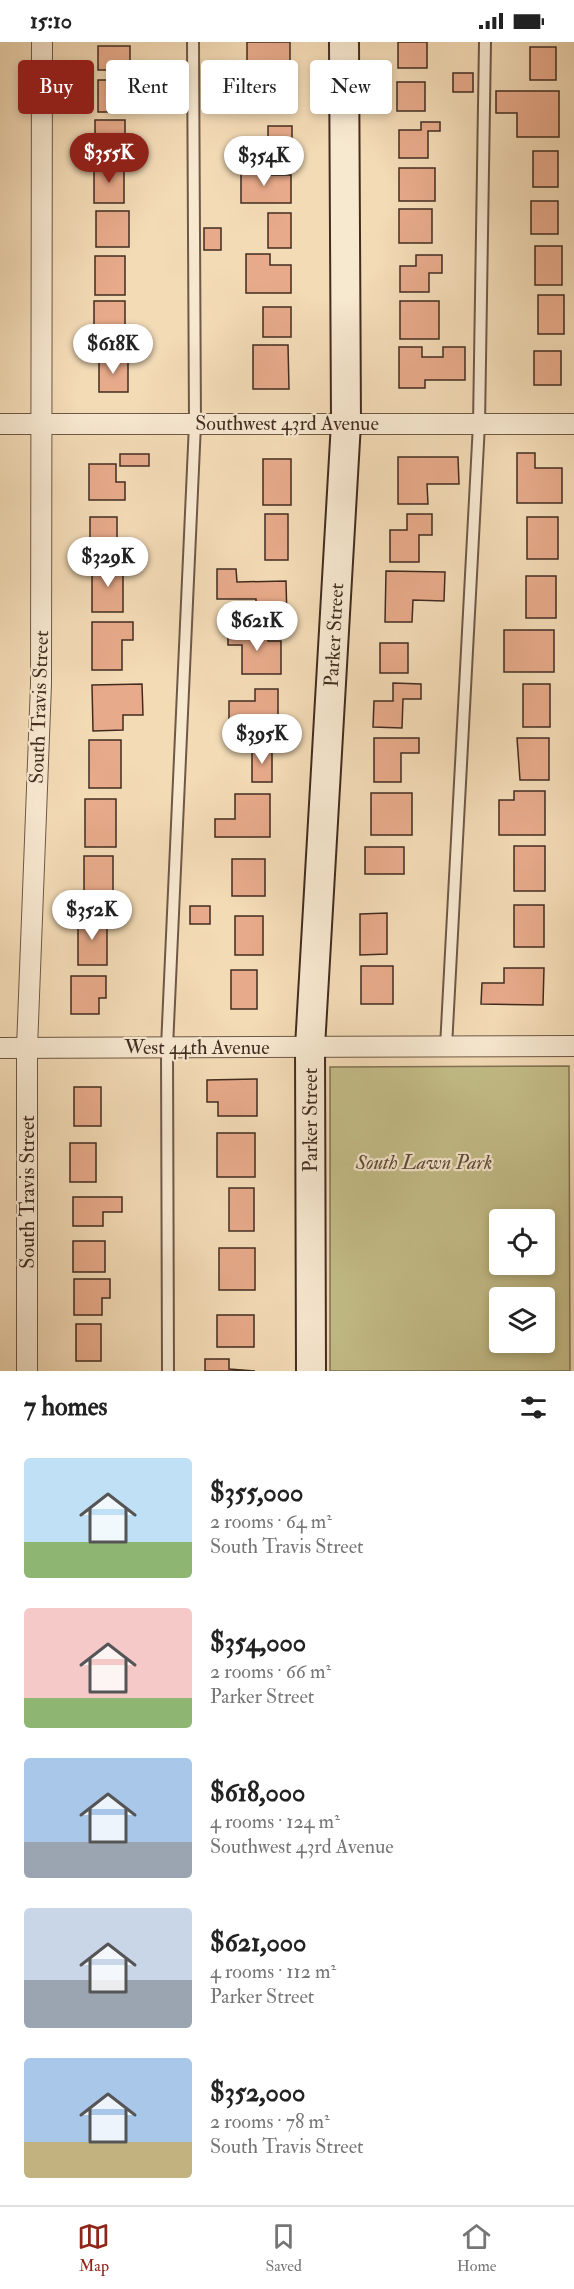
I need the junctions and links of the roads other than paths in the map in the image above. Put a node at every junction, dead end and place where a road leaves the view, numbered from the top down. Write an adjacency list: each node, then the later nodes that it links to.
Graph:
1 (42, 42): 7 (street, South Travis Street)
2 (193, 42): 8 (lane)
3 (344, 42): 5 (main road, Parker Street)
4 (485, 42): 9 (lane)
5 (346, 423): 8 (street, Southwest 43rd Avenue); 9 (street, Southwest 43rd Avenue); 13 (main road, Parker Street)
6 (0, 424): 7 (street, Southwest 43rd Avenue)
7 (43, 424): 8 (street, Southwest 43rd Avenue); 16 (street, South Travis Street)
8 (195, 424): 12 (lane)
9 (479, 424): 10 (street, Southwest 43rd Avenue); 14 (lane)
10 (574, 424)
11 (574, 1046): 14 (street, West 44th Avenue)
12 (168, 1047): 13 (street, West 44th Avenue); 16 (street, West 44th Avenue); 18 (lane)
13 (310, 1047): 14 (street, West 44th Avenue); 19 (main road, Parker Street)
14 (446, 1047)
15 (0, 1048): 16 (street, West 44th Avenue)
16 (27, 1048): 17 (street, South Travis Street)
17 (27, 1371)
18 (168, 1371)
19 (311, 1371)

